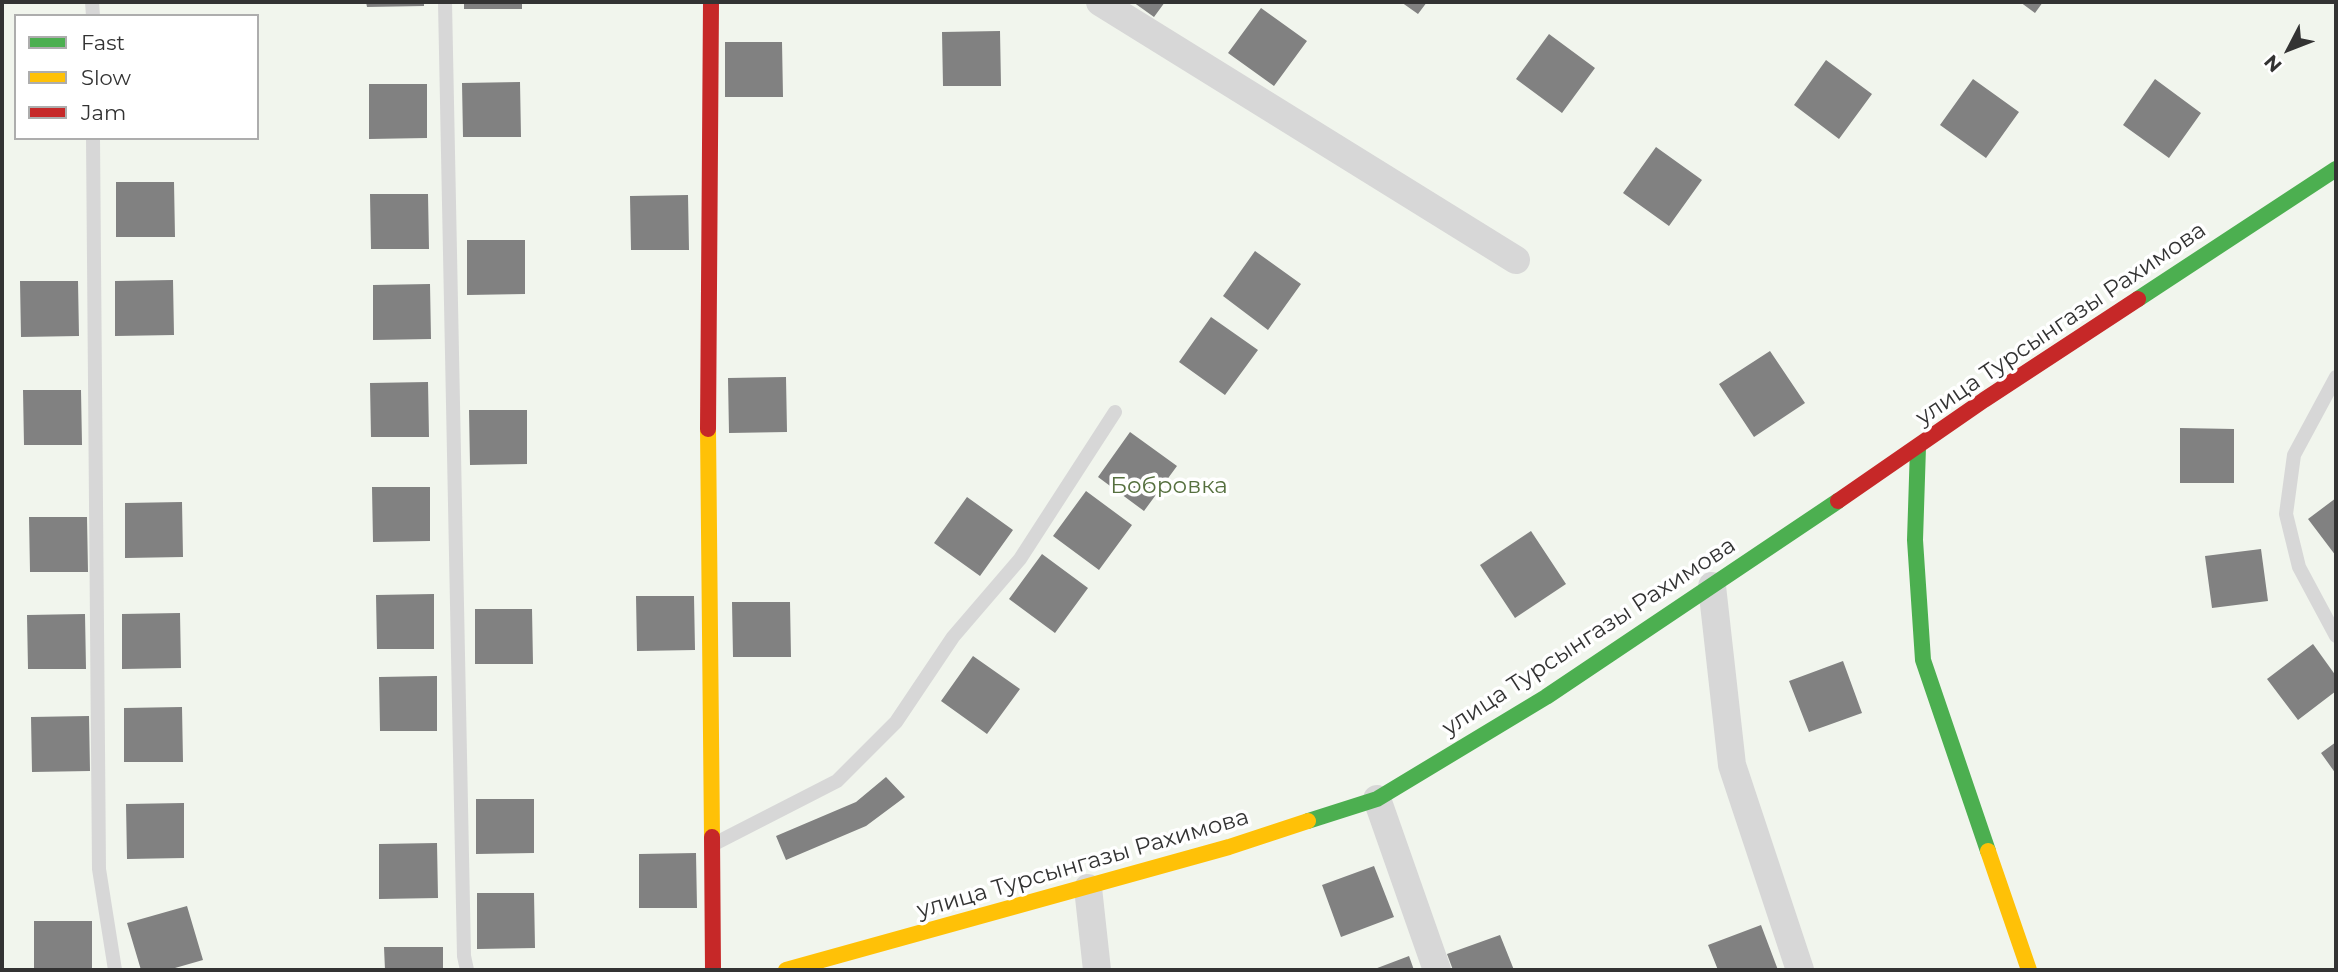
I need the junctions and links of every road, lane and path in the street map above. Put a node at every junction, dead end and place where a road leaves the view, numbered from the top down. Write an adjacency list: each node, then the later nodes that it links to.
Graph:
1 (445, 2): 16 (lane)
2 (711, 2): 13 (street)
3 (1100, 2): 6 (street)
4 (93, 140): 15 (lane)
5 (2336, 169): 9 (street, улица Турсынгазы Рахимова)
6 (1516, 260)
7 (2336, 377): 11 (lane)
8 (1115, 412): 13 (lane)
9 (1918, 447): 10 (street, улица Турсынгазы Рахимова); 22 (street)
10 (1712, 586): 12 (street, улица Турсынгазы Рахимова); 21 (street)
11 (2336, 636)
12 (1377, 799): 14 (street, улица Турсынгазы Рахимова); 20 (street)
13 (712, 845): 17 (street)
14 (1088, 888): 18 (street, улица Турсынгазы Рахимова); 19 (street)
15 (115, 970)
16 (467, 970)
17 (713, 970)
18 (786, 970)
19 (1097, 970)
20 (1437, 970)
21 (1800, 970)
22 (2029, 970)

